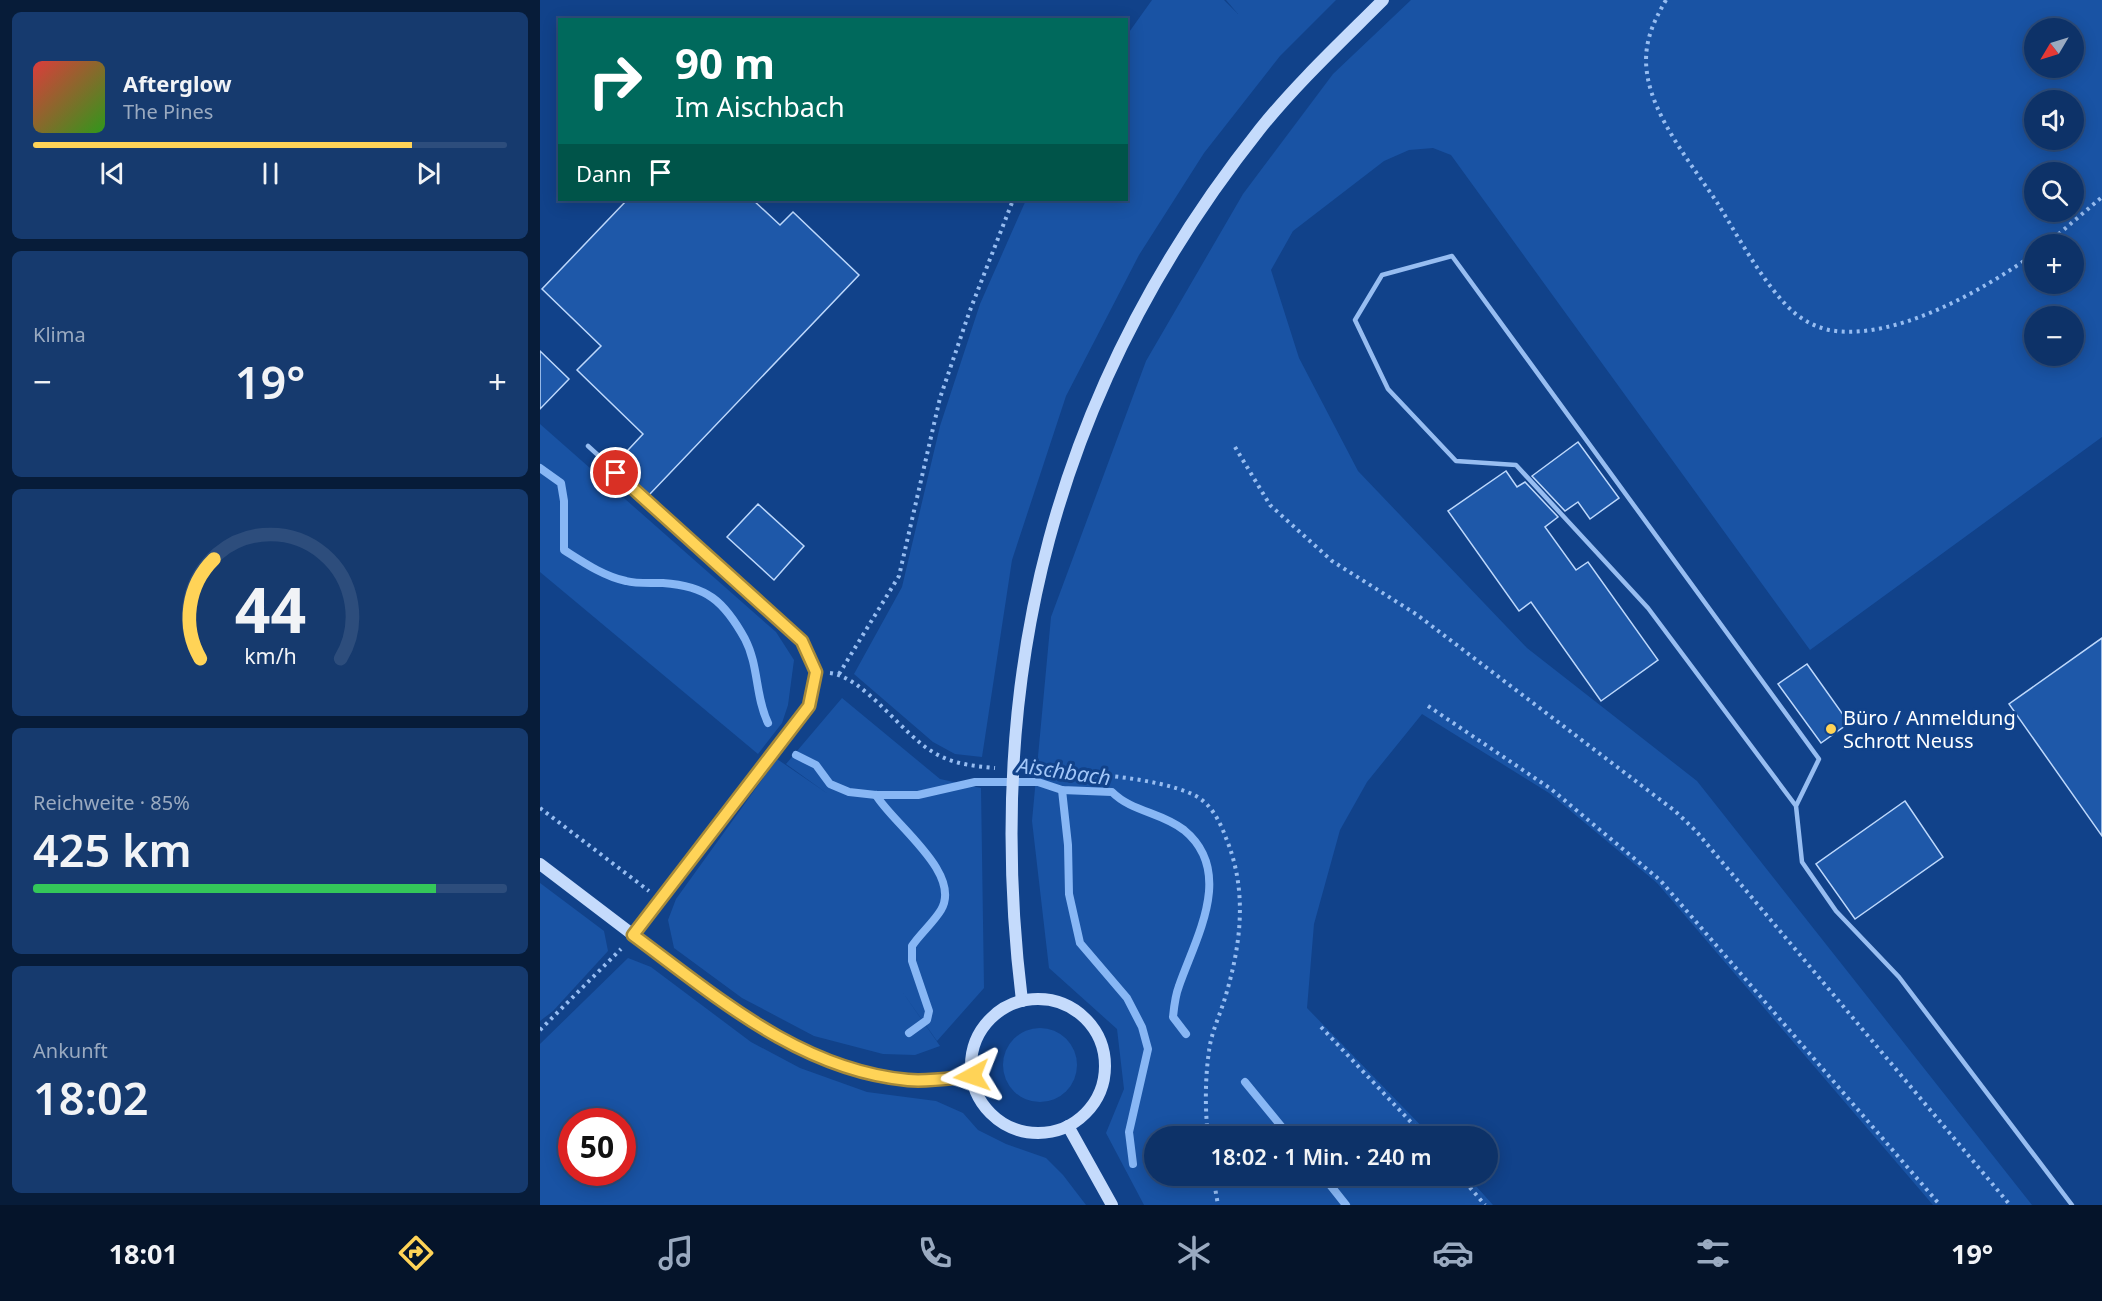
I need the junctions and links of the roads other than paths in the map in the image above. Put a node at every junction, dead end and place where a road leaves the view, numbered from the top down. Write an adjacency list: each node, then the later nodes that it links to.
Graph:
1 (1383, 0): 6 (main road)
2 (588, 446): 5 (lane)
3 (1796, 806): 3 (lane); 10 (lane)
4 (540, 864): 5 (main road)
5 (633, 935): 7 (main road)
6 (1022, 1001): 7 (main road); 8 (main road)
7 (972, 1076): 8 (main road)
8 (1068, 1126): 9 (main road)
9 (1112, 1205)
10 (2072, 1205)

